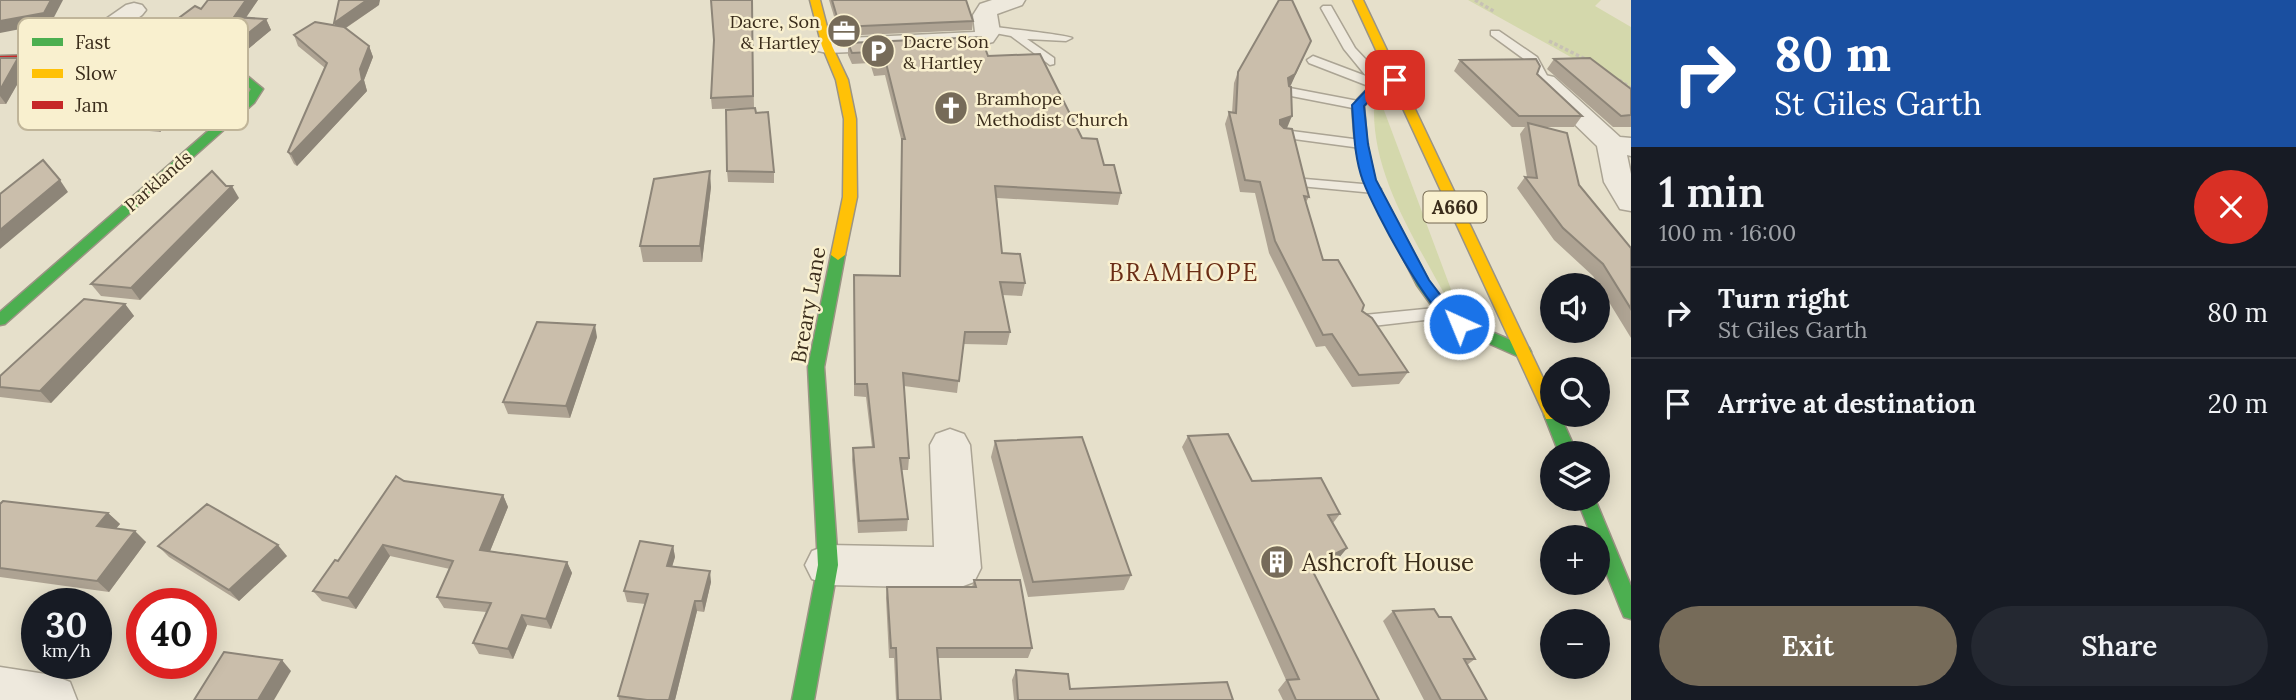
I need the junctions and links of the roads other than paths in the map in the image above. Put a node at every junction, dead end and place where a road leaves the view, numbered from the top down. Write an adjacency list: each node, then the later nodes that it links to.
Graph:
1 (816, 0): 10 (main road, Breary Lane)
2 (1014, 0): 7 (street)
3 (1359, 0): 16 (main road, A660)
4 (1327, 8): 16 (lane)
5 (134, 10): 6 (street)
6 (123, 18)
7 (1000, 32): 9 (lane); 10 (street); 14 (lane)
8 (1495, 33): 17 (lane)
9 (1066, 38)
10 (827, 46): 35 (main road, Breary Lane)
11 (0, 59): 12 (main road, Parklands)
12 (18, 59)
13 (1313, 60): 16 (lane)
14 (1050, 61)
15 (248, 79): 19 (main road, Parklands)
16 (1385, 83): 20 (main road); 31 (main road, A660)
17 (1545, 83): 24 (street)
18 (1290, 92): 20 (lane)
19 (248, 100)
20 (1358, 105): 23 (main road)
21 (216, 130): 29 (main road, Parklands)
22 (1284, 134): 23 (lane)
23 (1361, 144): 26 (main road)
24 (1621, 145): 27 (street)
25 (1305, 183): 26 (lane)
26 (1374, 190): 28 (main road)
27 (1631, 202)
28 (1446, 313): 30 (lane); 31 (main road)
29 (0, 320)
30 (1364, 321)
31 (1524, 352): 32 (main road, A660)
32 (1540, 387)
33 (950, 445): 35 (street)
34 (1591, 511): 36 (main road)
35 (828, 565): 39 (main road, Breary Lane)
36 (1631, 610)
37 (0, 692): 38 (street)
38 (52, 700)
39 (803, 700)

